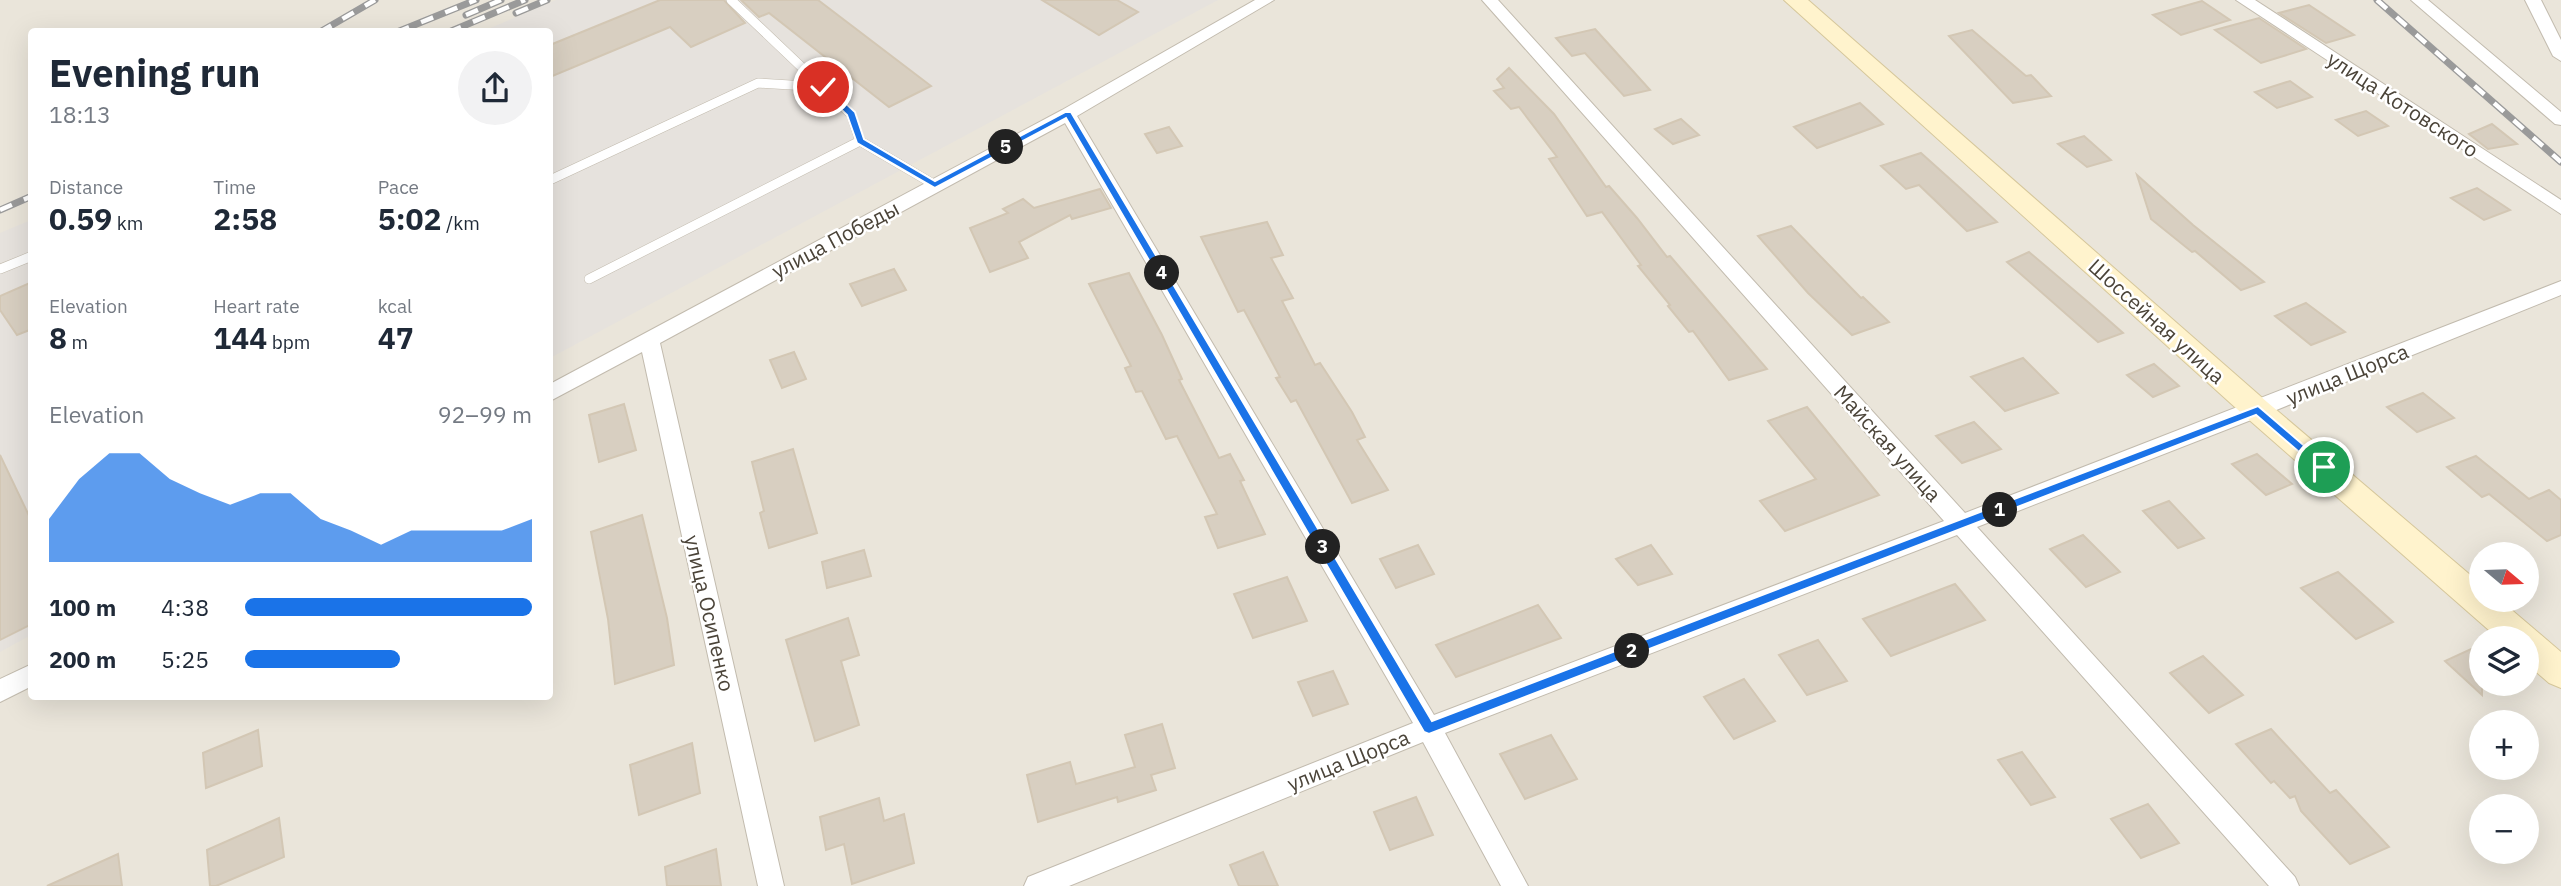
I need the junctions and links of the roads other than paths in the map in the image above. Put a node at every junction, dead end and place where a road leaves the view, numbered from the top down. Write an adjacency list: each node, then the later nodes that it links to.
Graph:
1 (731, 0): 9 (lane)
2 (1266, 0): 10 (street, улица Победы)
3 (1490, 0): 23 (street, Майская улица)
4 (1795, 0): 22 (main road, Шоссейная улица)
5 (2244, 0): 15 (street, улица Котовского)
6 (2420, 0): 11 (street)
7 (2533, 0): 8 (street)
8 (2561, 56)
9 (823, 87): 12 (lane); 13 (lane)
10 (1068, 114): 14 (street, улица Победы); 29 (street)
11 (2561, 120)
12 (860, 141): 14 (lane); 18 (lane)
13 (553, 179)
14 (935, 185): 20 (street, улица Победы)
15 (2561, 208)
16 (28, 258): 17 (lane)
17 (0, 269)
18 (589, 279)
19 (2561, 288): 22 (street, улица Щорса)
20 (649, 339): 21 (street, улица Победы); 30 (street, улица Осипенко)
21 (553, 391)
22 (2258, 410): 23 (street, улица Щорса); 24 (main road, Шоссейная улица)
23 (1962, 525): 29 (street, улица Щорса); 33 (street, Майская улица)
24 (2507, 626)
25 (2539, 654): 26 (main road)
26 (2561, 673)
27 (28, 676): 28 (street)
28 (0, 691)
29 (1429, 728): 31 (street, улица Щорса); 32 (street)
30 (771, 886)
31 (1037, 886)
32 (1515, 886)
33 (2286, 886)

